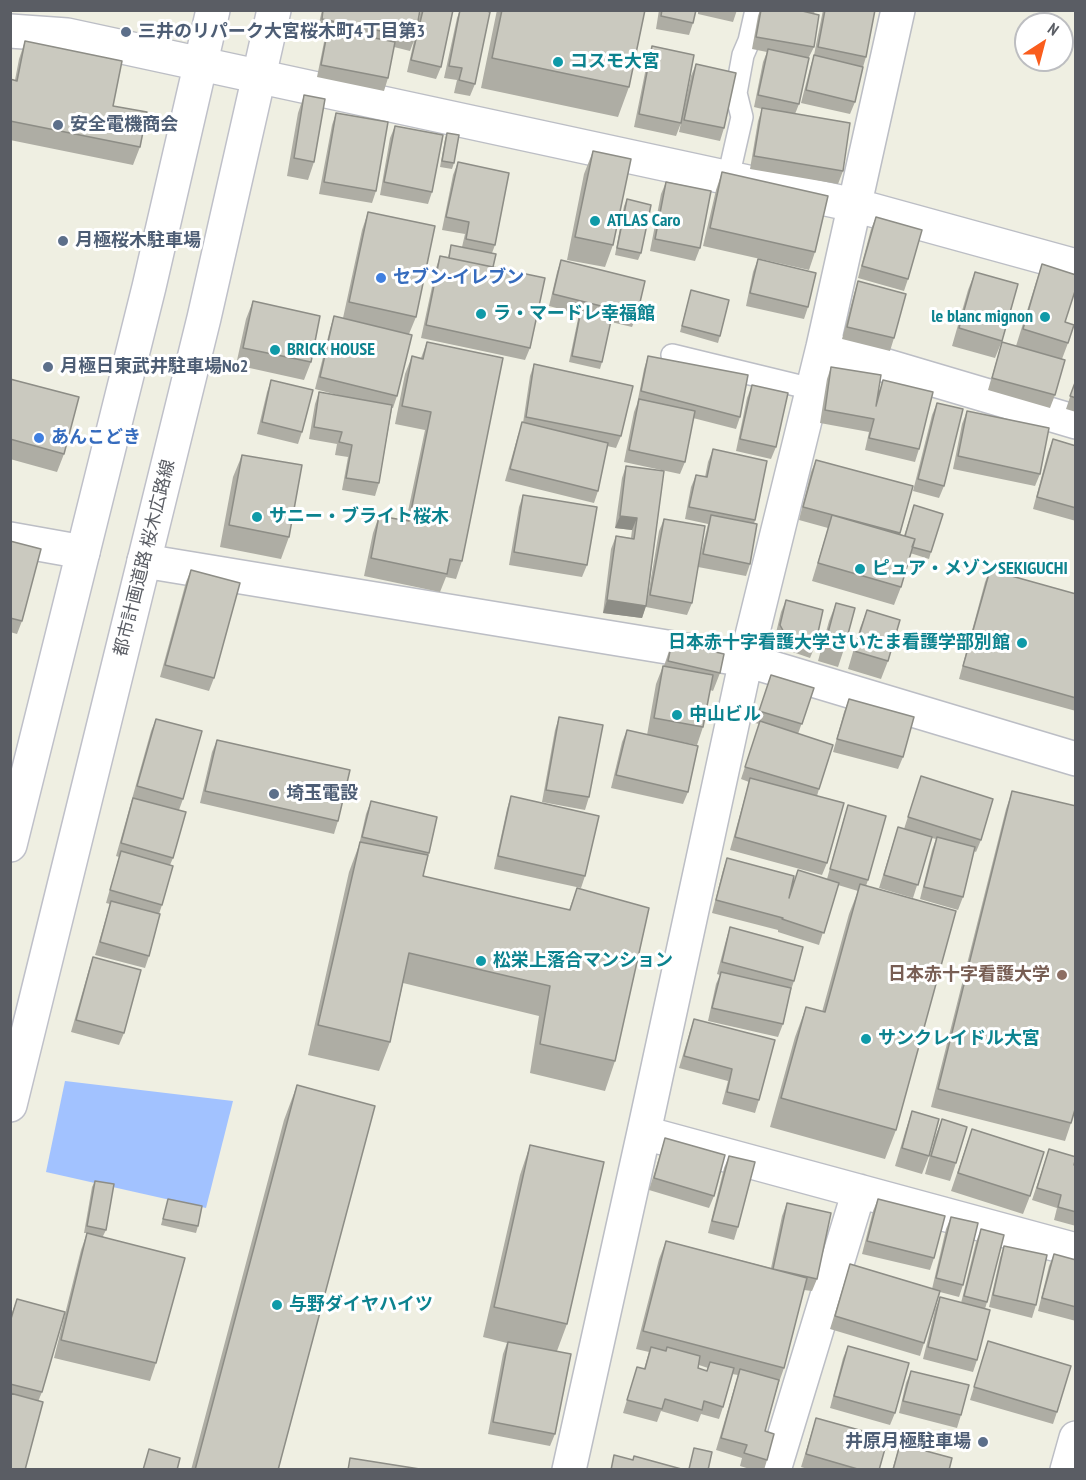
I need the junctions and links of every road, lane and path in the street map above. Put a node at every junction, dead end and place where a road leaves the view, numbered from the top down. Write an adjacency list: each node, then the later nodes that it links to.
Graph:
1 (213, 10): 6 (street)
2 (274, 10): 7 (street, 都市計画道路 桜木広路線)
3 (756, 10): 8 (lane)
4 (898, 10): 9 (street)
5 (10, 31): 6 (street)
6 (200, 65): 7 (street); 16 (street)
7 (258, 77): 8 (street); 17 (street, 都市計画道路 桜木広路線)
8 (728, 178): 9 (street)
9 (854, 206): 10 (street); 11 (street)
10 (1076, 266)
11 (823, 347): 13 (street); 14 (street)
12 (672, 355): 13 (lane)
13 (812, 389): 18 (street)
14 (1076, 422)
15 (10, 539): 16 (street)
16 (83, 552): 20 (street)
17 (144, 561): 18 (street); 21 (street, 都市計画道路 桜木広路線)
18 (746, 660): 19 (street); 22 (street)
19 (1076, 759)
20 (10, 844)
21 (10, 1105)
22 (644, 1132): 23 (street); 26 (street)
23 (859, 1191): 24 (street); 27 (street)
24 (1076, 1250)
25 (1076, 1438): 28 (street)
26 (569, 1470)
27 (774, 1470)
28 (1067, 1470)

